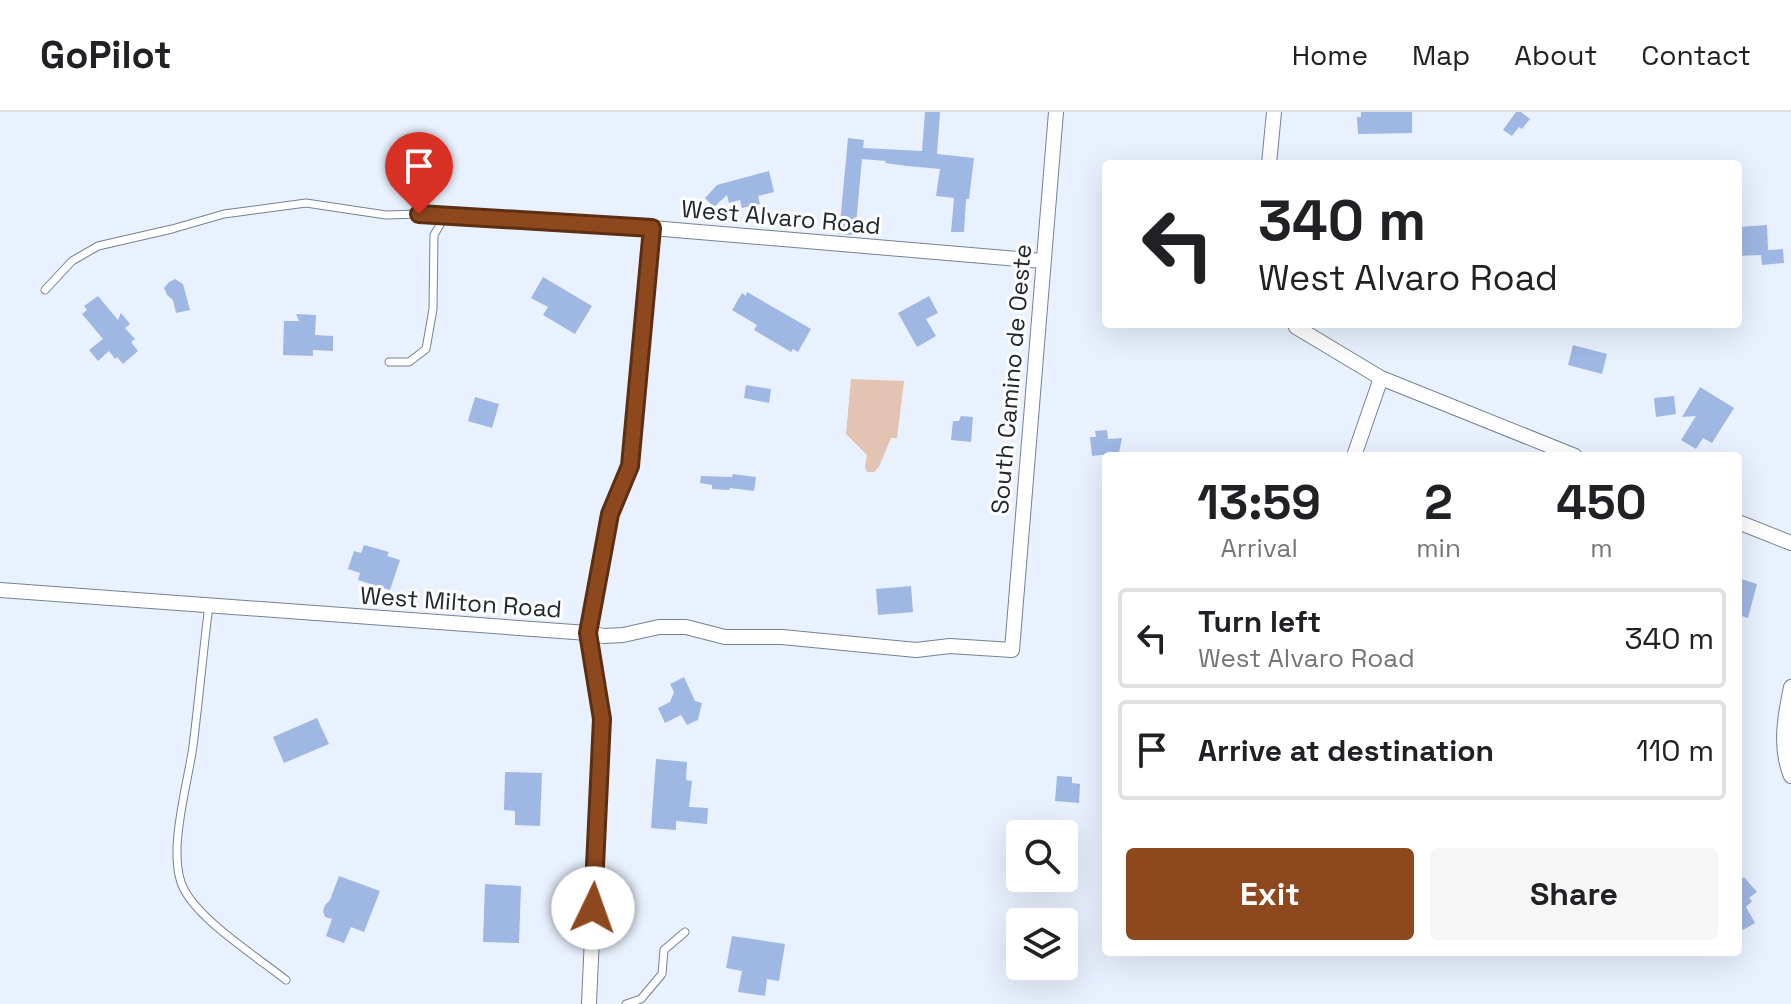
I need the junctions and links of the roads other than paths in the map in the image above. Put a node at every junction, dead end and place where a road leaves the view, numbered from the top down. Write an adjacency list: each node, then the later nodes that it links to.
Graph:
1 (1056, 112): 7 (street, South Camino de Oeste)
2 (1274, 112): 3 (street)
3 (1269, 160)
4 (419, 214): 5 (street, West Alvaro Road); 8 (lane)
5 (445, 216): 6 (street, West Alvaro Road); 10 (lane)
6 (652, 228): 7 (street, West Alvaro Road); 18 (street)
7 (1042, 261): 19 (street, South Camino de Oeste)
8 (45, 290)
9 (1298, 328): 11 (street)
10 (389, 362)
11 (1381, 378): 12 (street); 13 (street)
12 (1355, 452)
13 (1565, 452)
14 (1742, 524): 15 (street)
15 (1791, 543)
16 (0, 590): 17 (street, West Milton Road)
17 (209, 605): 18 (street, West Milton Road); 23 (lane)
18 (588, 633): 19 (street, West Milton Road); 24 (street)
19 (1012, 650)
20 (1791, 687): 21 (street)
21 (1791, 776)
22 (685, 932): 25 (lane)
23 (286, 980)
24 (591, 1003)
25 (626, 1004)

